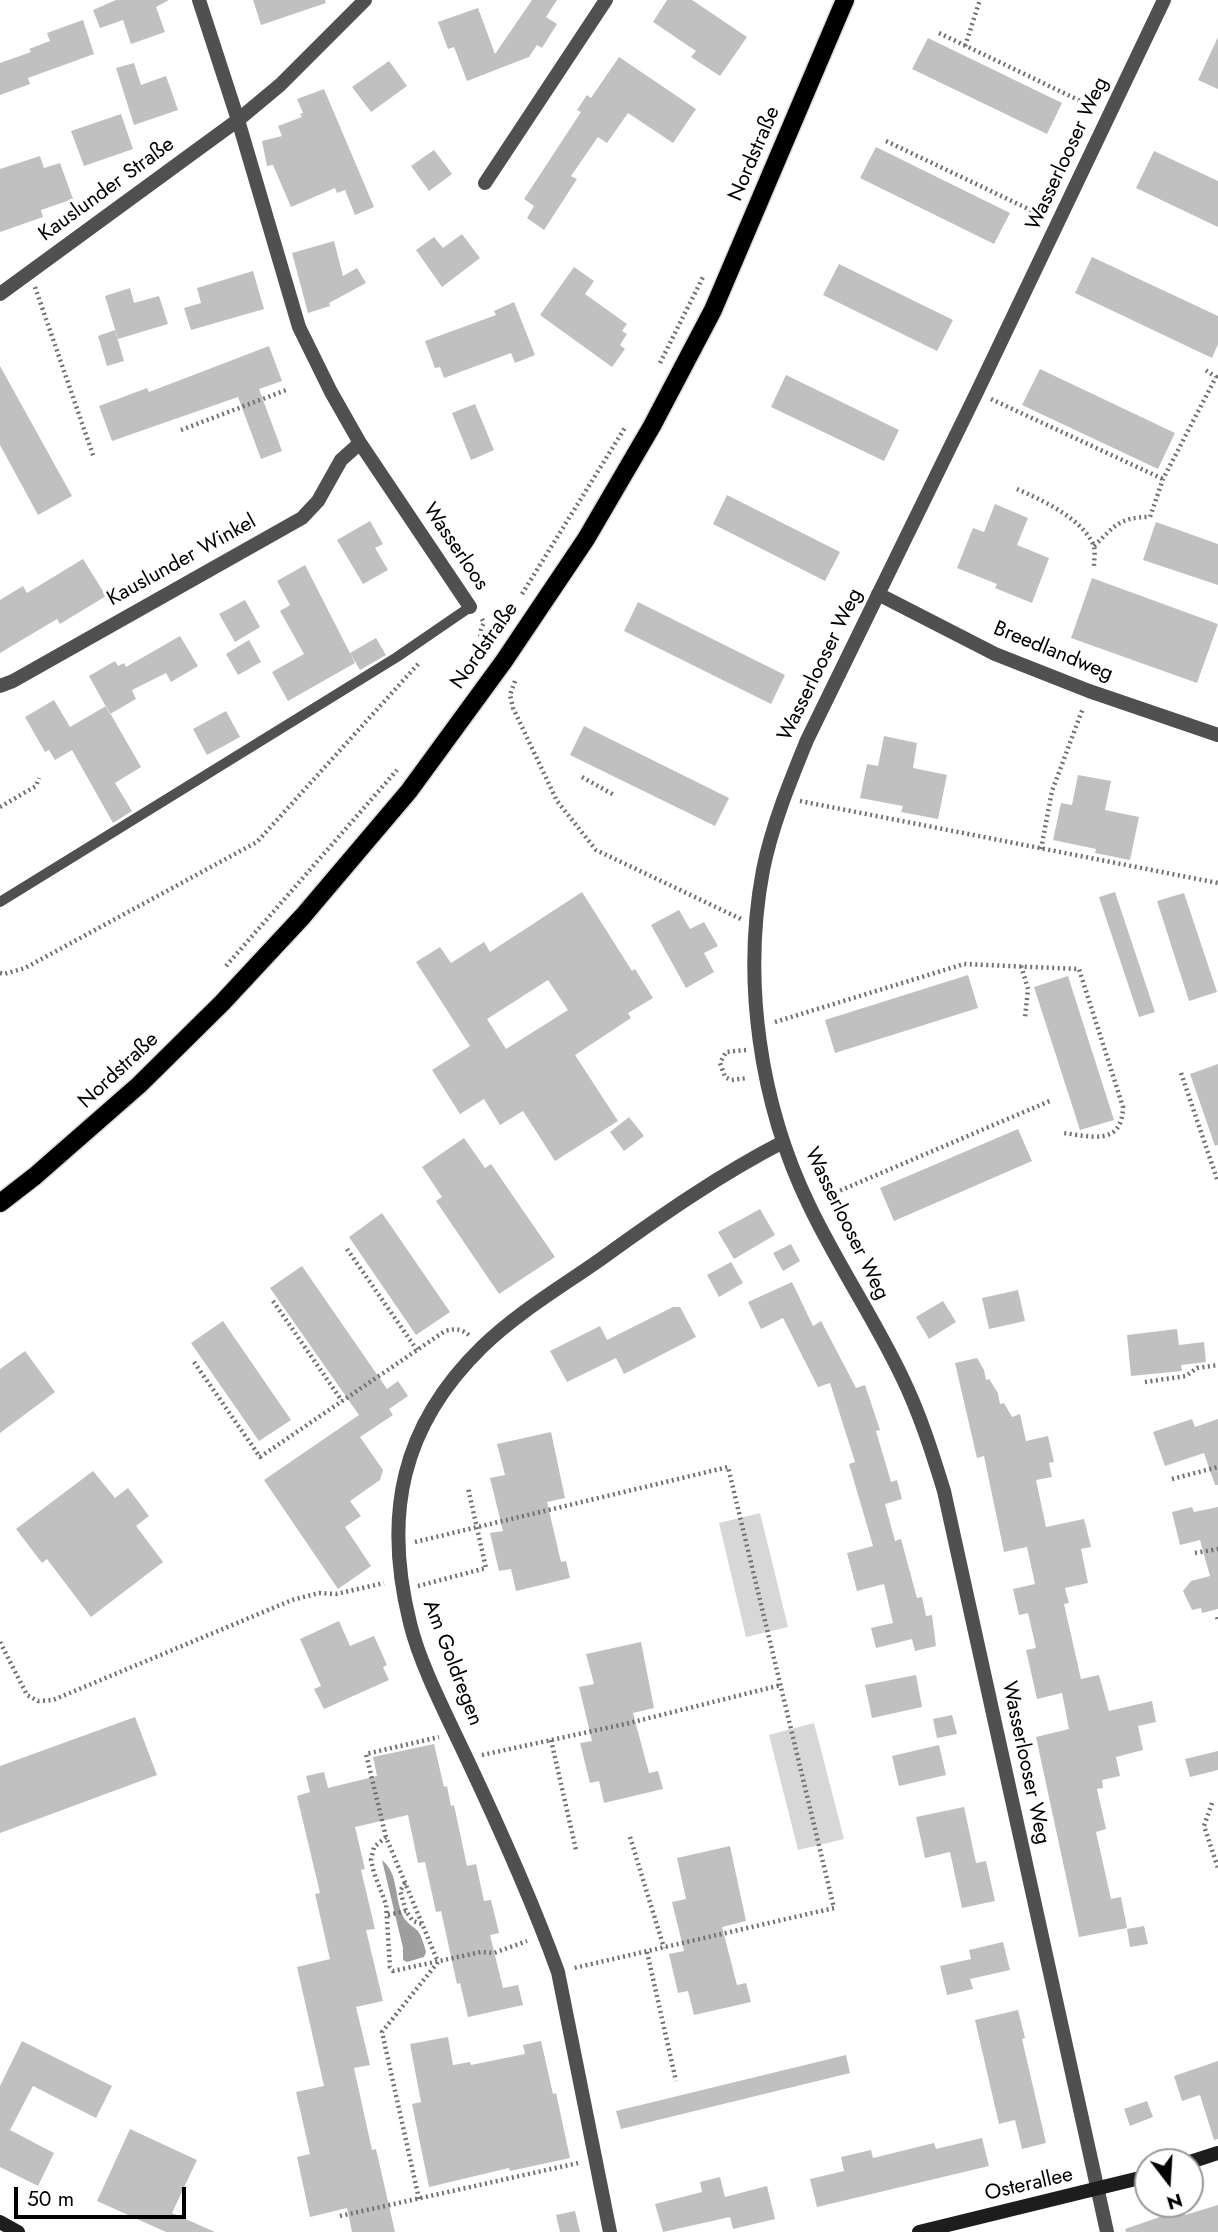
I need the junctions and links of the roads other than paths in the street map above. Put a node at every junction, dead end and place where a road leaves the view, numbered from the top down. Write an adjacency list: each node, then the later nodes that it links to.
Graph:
1 (199, 0): 6 (street, Wasserloos)
2 (366, 0): 6 (street, Kauslunder Straße)
3 (606, 0): 7 (street)
4 (845, 0): 16 (main road, Nordstraße)
5 (1164, 0): 10 (street, Wasserlooser Weg)
6 (238, 120): 8 (street, Kauslunder Straße); 9 (street, Wasserloos)
7 (485, 183)
8 (0, 295)
9 (360, 443): 11 (street, Wasserloos); 12 (street, Kauslunder Winkel)
10 (878, 594): 13 (street, Breedlandweg); 15 (street, Wasserlooser Weg)
11 (470, 607): 14 (lane)
12 (0, 686)
13 (1218, 735)
14 (0, 902)
15 (783, 1142): 18 (street, Wasserlooser Weg); 19 (street, Am Goldregen)
16 (0, 1203)
17 (1134, 2180): 18 (street, Osterallee)
18 (1098, 2190): 20 (street, Osterallee); 21 (street, Wasserlooser Weg)
19 (610, 2232)
20 (919, 2232)
21 (1107, 2232)

